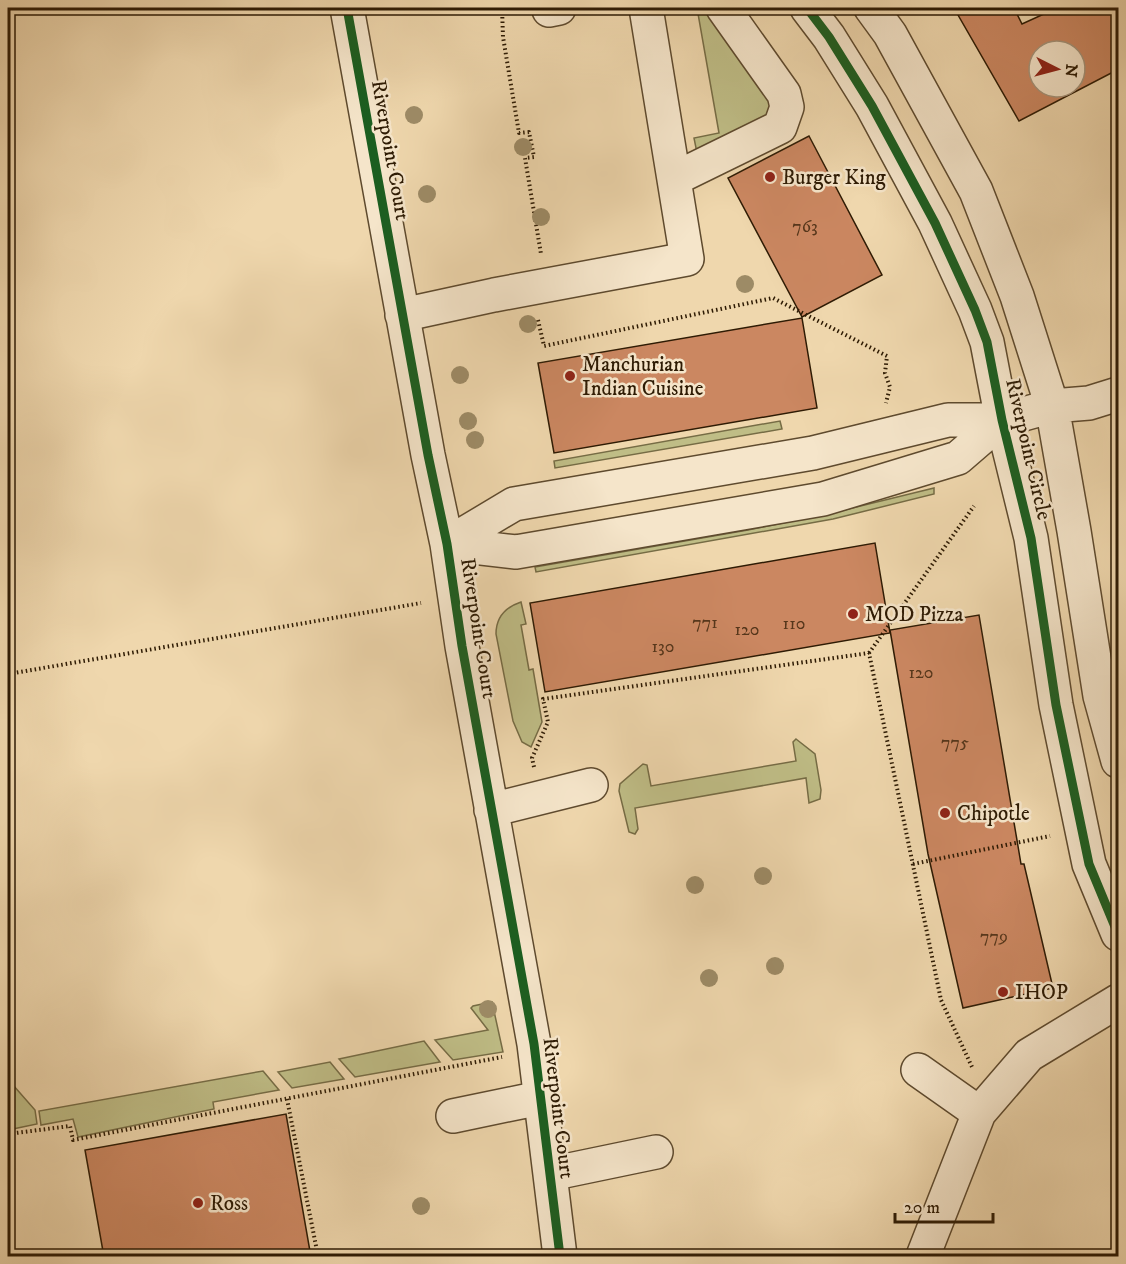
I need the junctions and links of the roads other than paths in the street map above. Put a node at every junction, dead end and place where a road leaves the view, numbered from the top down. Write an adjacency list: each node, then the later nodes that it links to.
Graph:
1 (347, 8): 7 (street, Riverpoint Court)
2 (646, 8): 6 (street)
3 (723, 8): 6 (street)
4 (807, 8): 10 (street, Riverpoint Circle)
5 (871, 8): 9 (street, Riverpoint Circle)
6 (674, 179): 7 (street)
7 (402, 315): 11 (street, Riverpoint Court)
8 (1119, 394): 9 (street)
9 (1052, 406): 10 (street); 12 (street, Riverpoint Circle)
10 (1002, 420): 11 (street); 11 (street); 15 (street, Riverpoint Circle)
11 (447, 544): 14 (street, Riverpoint Court)
12 (1119, 761)
13 (591, 785): 14 (street)
14 (491, 810): 18 (street, Riverpoint Court)
15 (1119, 934)
16 (1119, 1001): 19 (street)
17 (918, 1070): 19 (street)
18 (540, 1098): 20 (street); 22 (street, Riverpoint Court)
19 (979, 1113): 24 (street)
20 (453, 1116)
21 (656, 1152): 22 (street)
22 (550, 1174): 23 (street, Riverpoint Court)
23 (560, 1257)
24 (923, 1257)

